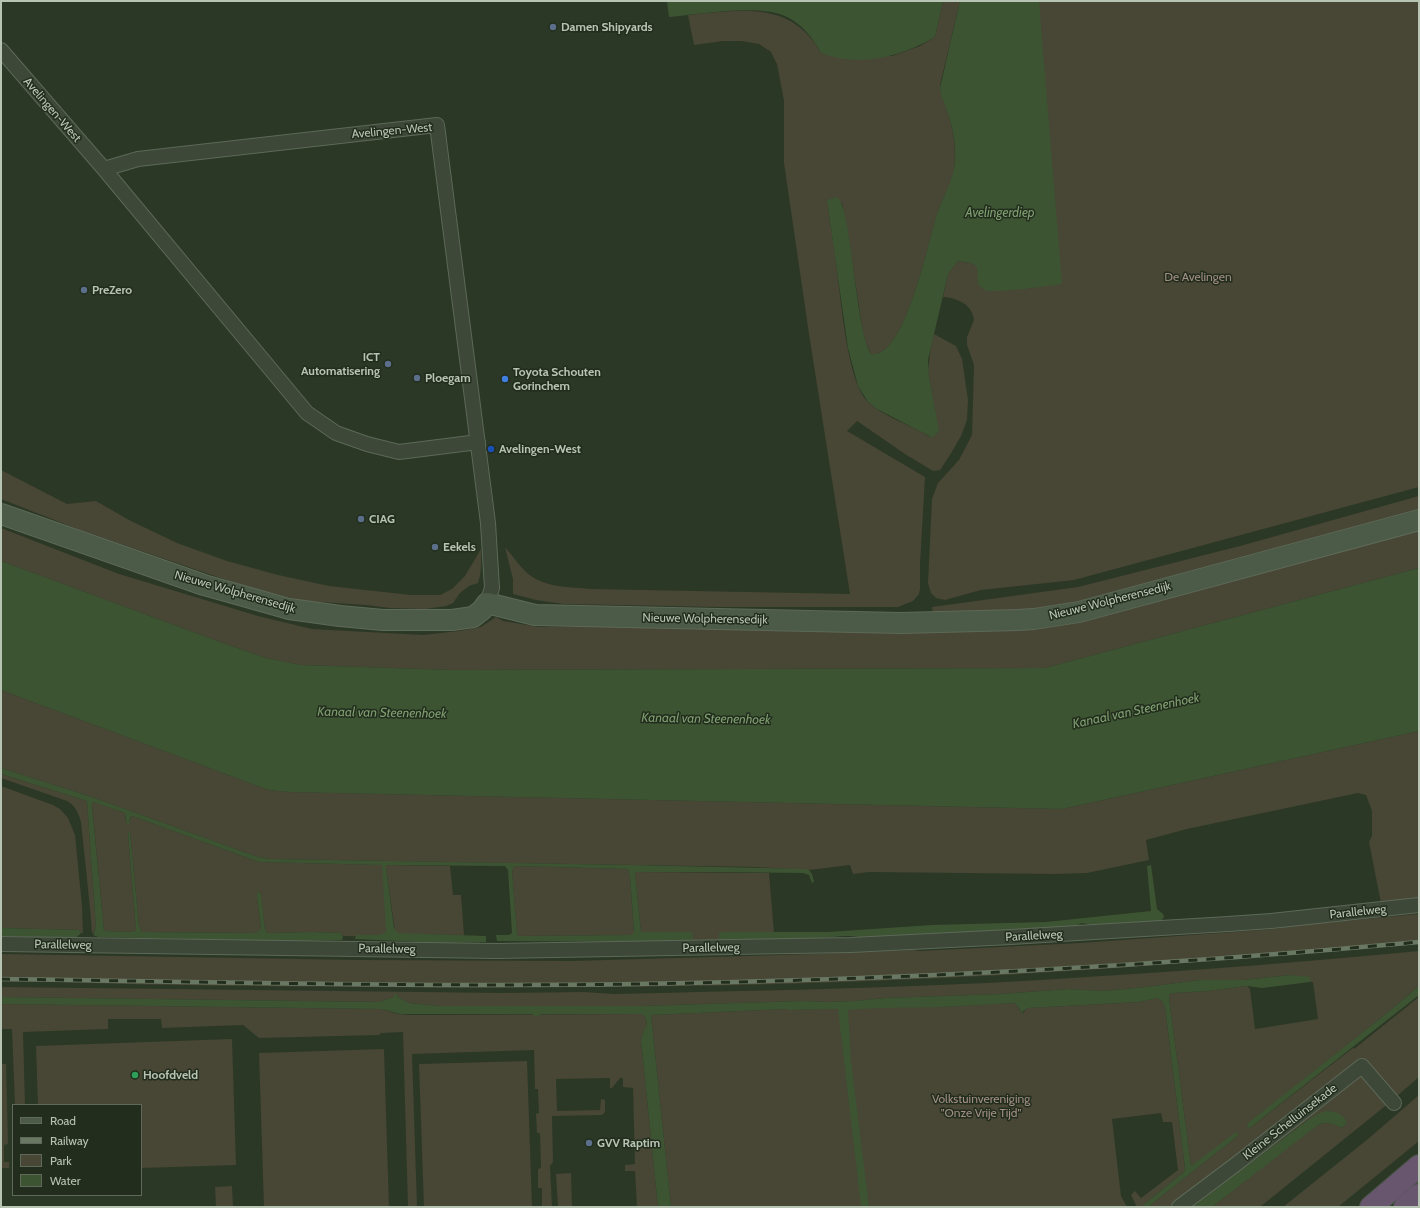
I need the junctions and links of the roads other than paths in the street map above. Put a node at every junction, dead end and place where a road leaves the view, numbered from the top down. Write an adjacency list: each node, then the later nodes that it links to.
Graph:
1 (1, 50): 2 (street, Avelingen-West)
2 (104, 169): 3 (street, Avelingen-West); 3 (street, Avelingen-West)
3 (478, 442): 6 (street, Avelingen-West)
4 (1, 514): 6 (street, Nieuwe Wolpherensedijk)
5 (1419, 520): 6 (street, Nieuwe Wolpherensedijk)
6 (489, 596)
7 (1419, 905): 8 (street, Parallelweg)
8 (1, 944)
9 (1394, 1103): 12 (street, Kleine Schelluinsekade)
10 (1419, 1166): 13 (highway)
11 (1419, 1195): 14 (highway)
12 (1179, 1207)
13 (1371, 1207)
14 (1405, 1207)

